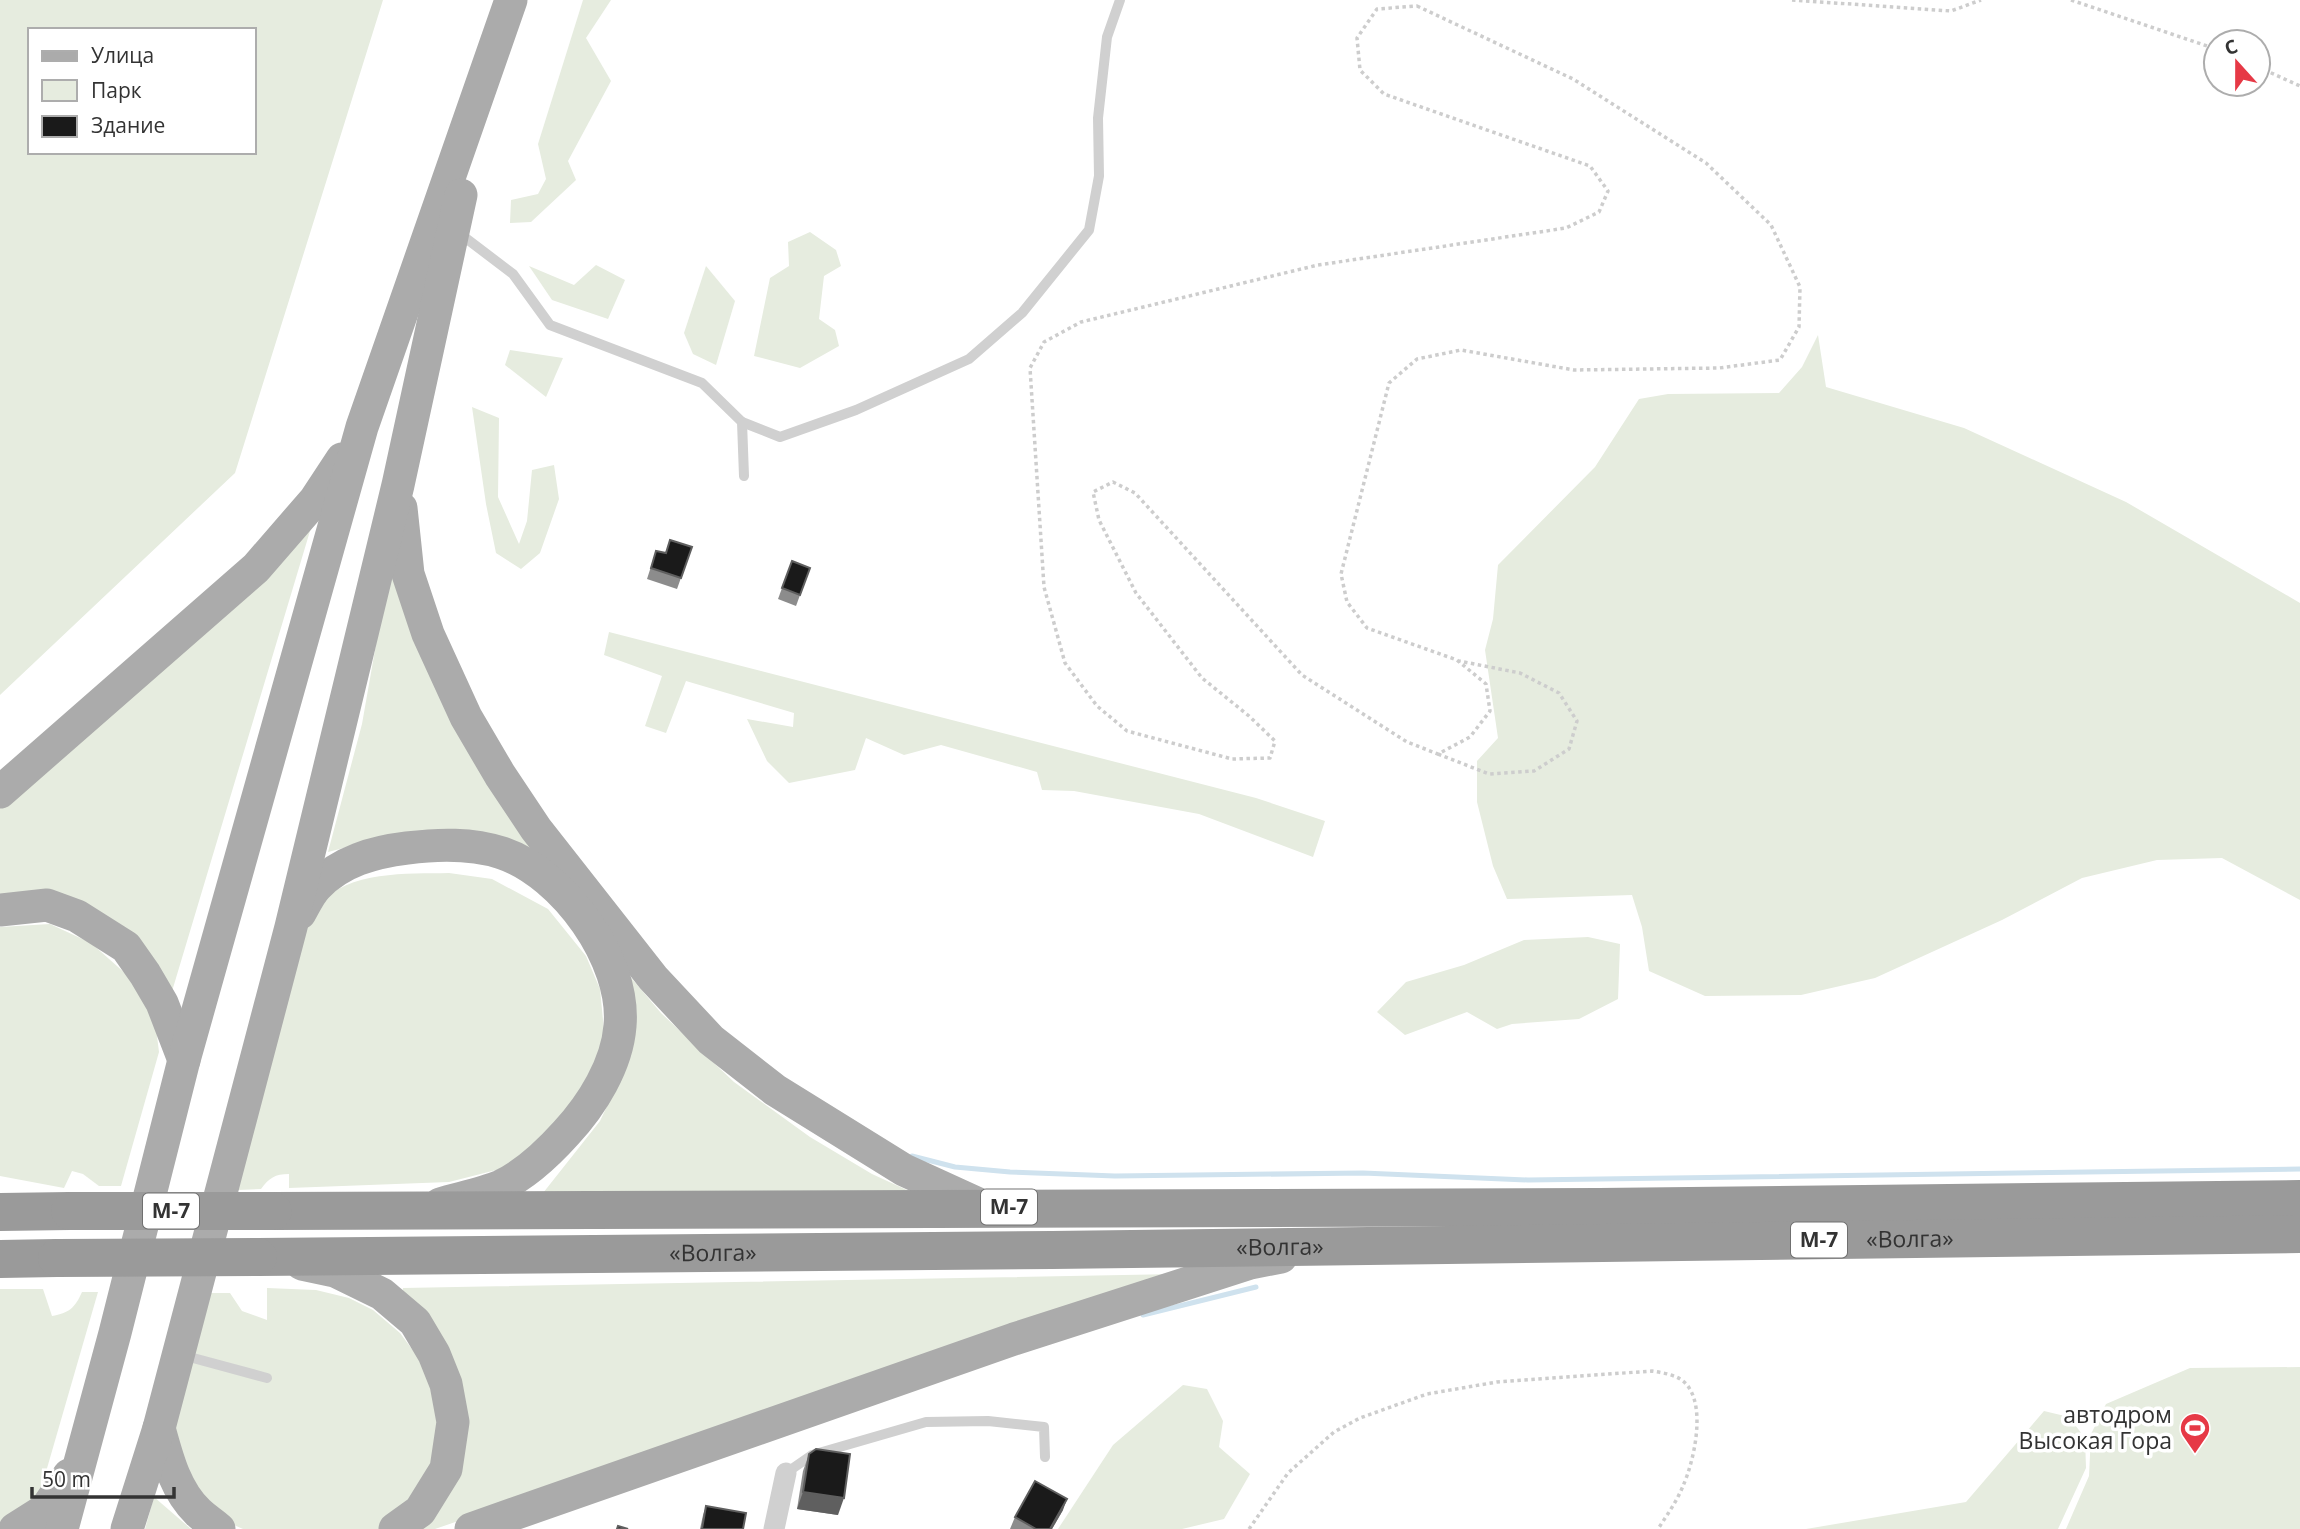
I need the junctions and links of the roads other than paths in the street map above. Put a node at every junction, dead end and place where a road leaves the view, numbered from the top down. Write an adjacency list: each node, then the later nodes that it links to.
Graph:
1 (511, 0): 3 (main road)
2 (1120, 0): 5 (lane)
3 (494, 46): 4 (main road); 6 (main road)
4 (454, 229): 5 (lane); 8 (main road)
5 (742, 422): 7 (lane)
6 (362, 427): 9 (main road); 12 (main road)
7 (744, 475)
8 (398, 485): 11 (main road); 15 (main road)
9 (0, 792)
10 (0, 910): 12 (main road)
11 (291, 927): 16 (main road); 21 (main road)
12 (184, 1060): 25 (main road)
13 (2300, 1199): 15 (highway, «Волга» / М-7)
14 (8, 1207): 16 (highway, «Волга» / М-7, bridge)
15 (985, 1207): 16 (highway, «Волга» / М-7)
16 (419, 1210)
17 (2300, 1234): 18 (highway, «Волга» / М-7)
18 (1338, 1246): 19 (highway, «Волга» / М-7); 32 (main road)
19 (262, 1256): 20 (highway, М-7, bridge); 31 (main road)
20 (0, 1259)
21 (179, 1354): 22 (lane); 23 (main road)
22 (267, 1378)
23 (159, 1428): 29 (main road); 30 (main road)
24 (1045, 1457): 26 (lane)
25 (81, 1459): 27 (main road); 28 (main road)
26 (786, 1473): 33 (street)
27 (15, 1529)
28 (62, 1529)
29 (127, 1529)
30 (219, 1529)
31 (395, 1529)
32 (471, 1529)
33 (774, 1529)

